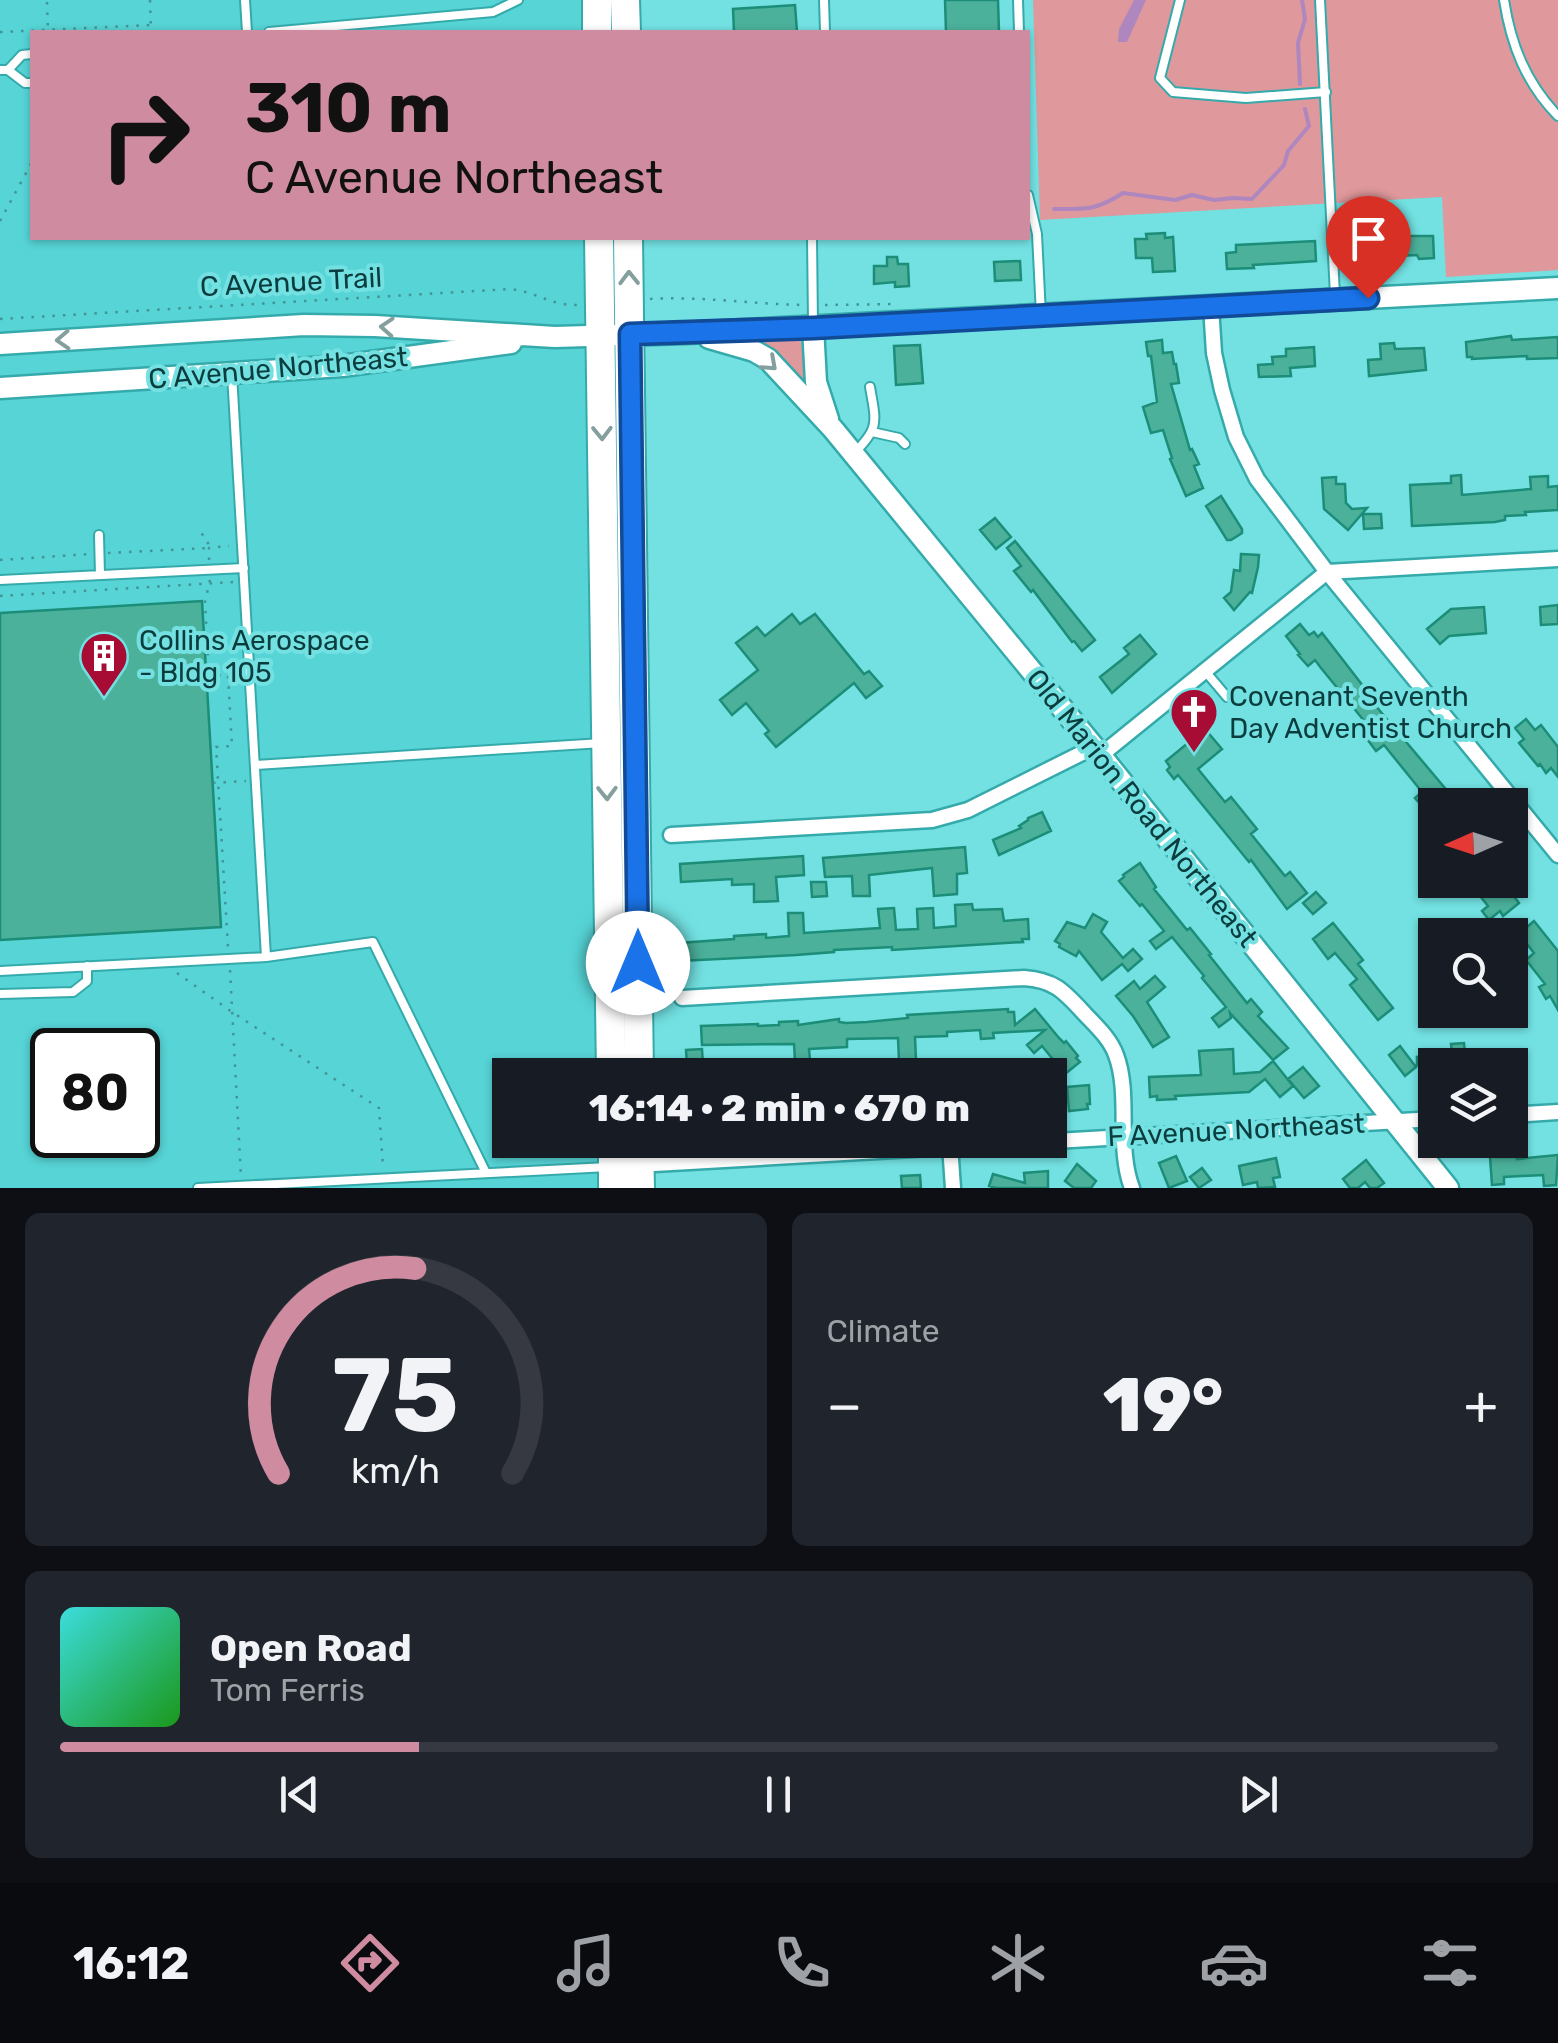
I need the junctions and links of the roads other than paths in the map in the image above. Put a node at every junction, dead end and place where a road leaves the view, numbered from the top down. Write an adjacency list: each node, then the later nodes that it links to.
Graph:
1 (245, 0): 10 (lane)
2 (518, 0): 11 (lane)
3 (597, 0): 12 (highway)
4 (625, 0): 13 (highway)
5 (824, 0): 14 (lane)
6 (1018, 0): 15 (lane)
7 (1180, 0): 19 (lane)
8 (1320, 0): 19 (lane)
9 (1504, 0): 20 (lane)
10 (247, 30)
11 (291, 30)
12 (597, 30)
13 (626, 30)
14 (825, 30)
15 (1019, 30)
16 (30, 54): 17 (lane)
17 (4, 70): 18 (lane)
18 (30, 82)
19 (1326, 92): 26 (lane)
20 (1558, 116)
21 (1030, 204): 28 (lane)
22 (599, 240): 32 (highway)
23 (628, 240): 31 (highway, one-way to 23)
24 (812, 240): 29 (lane)
25 (1558, 288): 26 (main road, C Avenue Northeast)
26 (1335, 300): 27 (main road, C Avenue Northeast)
27 (1211, 306): 28 (main road, C Avenue Northeast); 45 (street)
28 (1041, 315): 29 (main road, C Avenue Northeast)
29 (814, 328): 30 (main road, C Avenue Northeast); 38 (main road, Old Marion Road Northeast)
30 (687, 332): 31 (main road, C Avenue Northeast); 38 (main road, Old Marion Road Northeast, one-way to 38)
31 (630, 334): 32 (main road, C Avenue Northeast); 63 (highway)
32 (601, 335): 33 (main road, C Avenue Northeast); 50 (highway, one-way to 50)
33 (554, 337): 34 (main road, C Avenue Northeast, one-way to 34); 35 (main road, C Avenue Northeast)
34 (0, 344)
35 (232, 374): 37 (main road, C Avenue Northeast); 44 (lane)
36 (870, 387): 39 (lane)
37 (0, 388)
38 (834, 429): 41 (main road, Old Marion Road Northeast)
39 (872, 432): 40 (lane); 41 (lane)
40 (905, 444)
41 (853, 454): 51 (main road, Old Marion Road Northeast)
42 (99, 535): 46 (lane)
43 (1558, 559): 45 (street)
44 (244, 568): 46 (lane); 52 (lane)
45 (1328, 572): 48 (street); 54 (street)
46 (100, 575): 47 (lane)
47 (0, 580)
48 (1205, 671): 49 (lane); 51 (street)
49 (1226, 697)
50 (606, 742): 52 (lane); 62 (highway, one-way to 62)
51 (1098, 751): 55 (street); 67 (main road, Old Marion Road Northeast)
52 (256, 765): 57 (lane)
53 (1558, 832): 54 (street)
54 (1542, 834): 56 (street)
55 (671, 836)
56 (1558, 855)
57 (266, 956): 58 (lane); 73 (lane)
58 (86, 966): 59 (lane); 60 (lane)
59 (0, 971)
60 (0, 994)
61 (682, 998): 68 (street)
62 (612, 1058)
63 (638, 1058)
64 (1558, 1112): 65 (street)
65 (1528, 1114)
66 (1418, 1120): 67 (street, F Avenue Northeast)
67 (1395, 1121): 68 (street, F Avenue Northeast); 78 (main road, Old Marion Road Northeast)
68 (1123, 1136): 69 (street, F Avenue Northeast); 77 (street)
69 (1067, 1139)
70 (745, 1158): 72 (street, F Avenue Northeast)
71 (951, 1158): 76 (street)
72 (626, 1165): 73 (lane, F Avenue Northeast)
73 (486, 1173): 74 (lane, F Avenue Northeast)
74 (242, 1186): 75 (lane, F Avenue Northeast)
75 (198, 1188)
76 (953, 1188)
77 (1132, 1188)
78 (1448, 1188)

